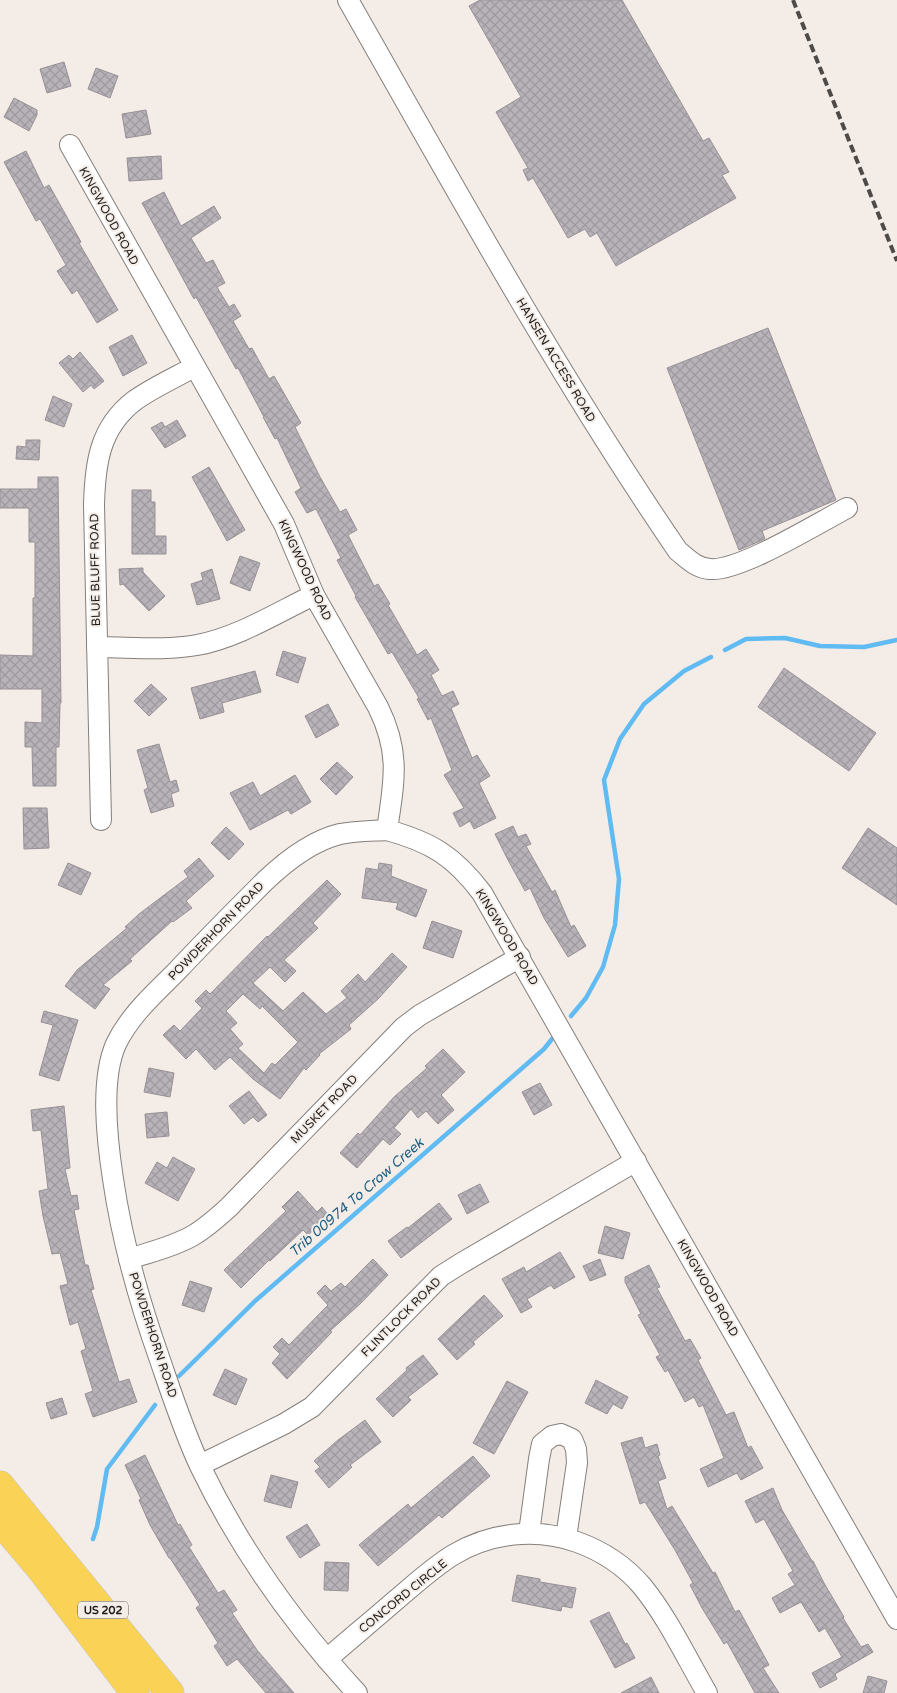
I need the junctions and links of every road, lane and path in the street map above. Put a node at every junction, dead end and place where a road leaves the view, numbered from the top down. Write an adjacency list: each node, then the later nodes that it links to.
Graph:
1 (348, 0): 4 (street, HANSEN ACCESS ROAD)
2 (70, 145): 3 (street, KINGWOOD ROAD)
3 (194, 367): 5 (street, KINGWOOD ROAD); 6 (street, BLUE BLUFF ROAD)
4 (846, 508)
5 (314, 594): 6 (street); 8 (street, KINGWOOD ROAD)
6 (97, 647): 7 (street, BLUE BLUFF ROAD)
7 (101, 820)
8 (386, 830): 9 (street, KINGWOOD ROAD); 11 (street, POWDERHORN ROAD)
9 (520, 957): 10 (street, KINGWOOD ROAD); 11 (street, MUSKET ROAD)
10 (636, 1161): 12 (street, FLINTLOCK ROAD); 17 (street, KINGWOOD ROAD)
11 (129, 1259): 12 (street, POWDERHORN ROAD)
12 (200, 1465): 18 (street, POWDERHORN ROAD)
13 (0, 1485): 20 (highway, US 202)
14 (0, 1520): 19 (highway, US 202)
15 (529, 1533): 16 (street, CONCORD CIRCLE); 16 (street); 18 (street, CONCORD CIRCLE)
16 (566, 1538): 22 (street, CONCORD CIRCLE)
17 (897, 1619)
18 (327, 1659): 21 (street, POWDERHORN ROAD)
19 (135, 1693)
20 (170, 1693)
21 (358, 1693)
22 (707, 1693)

